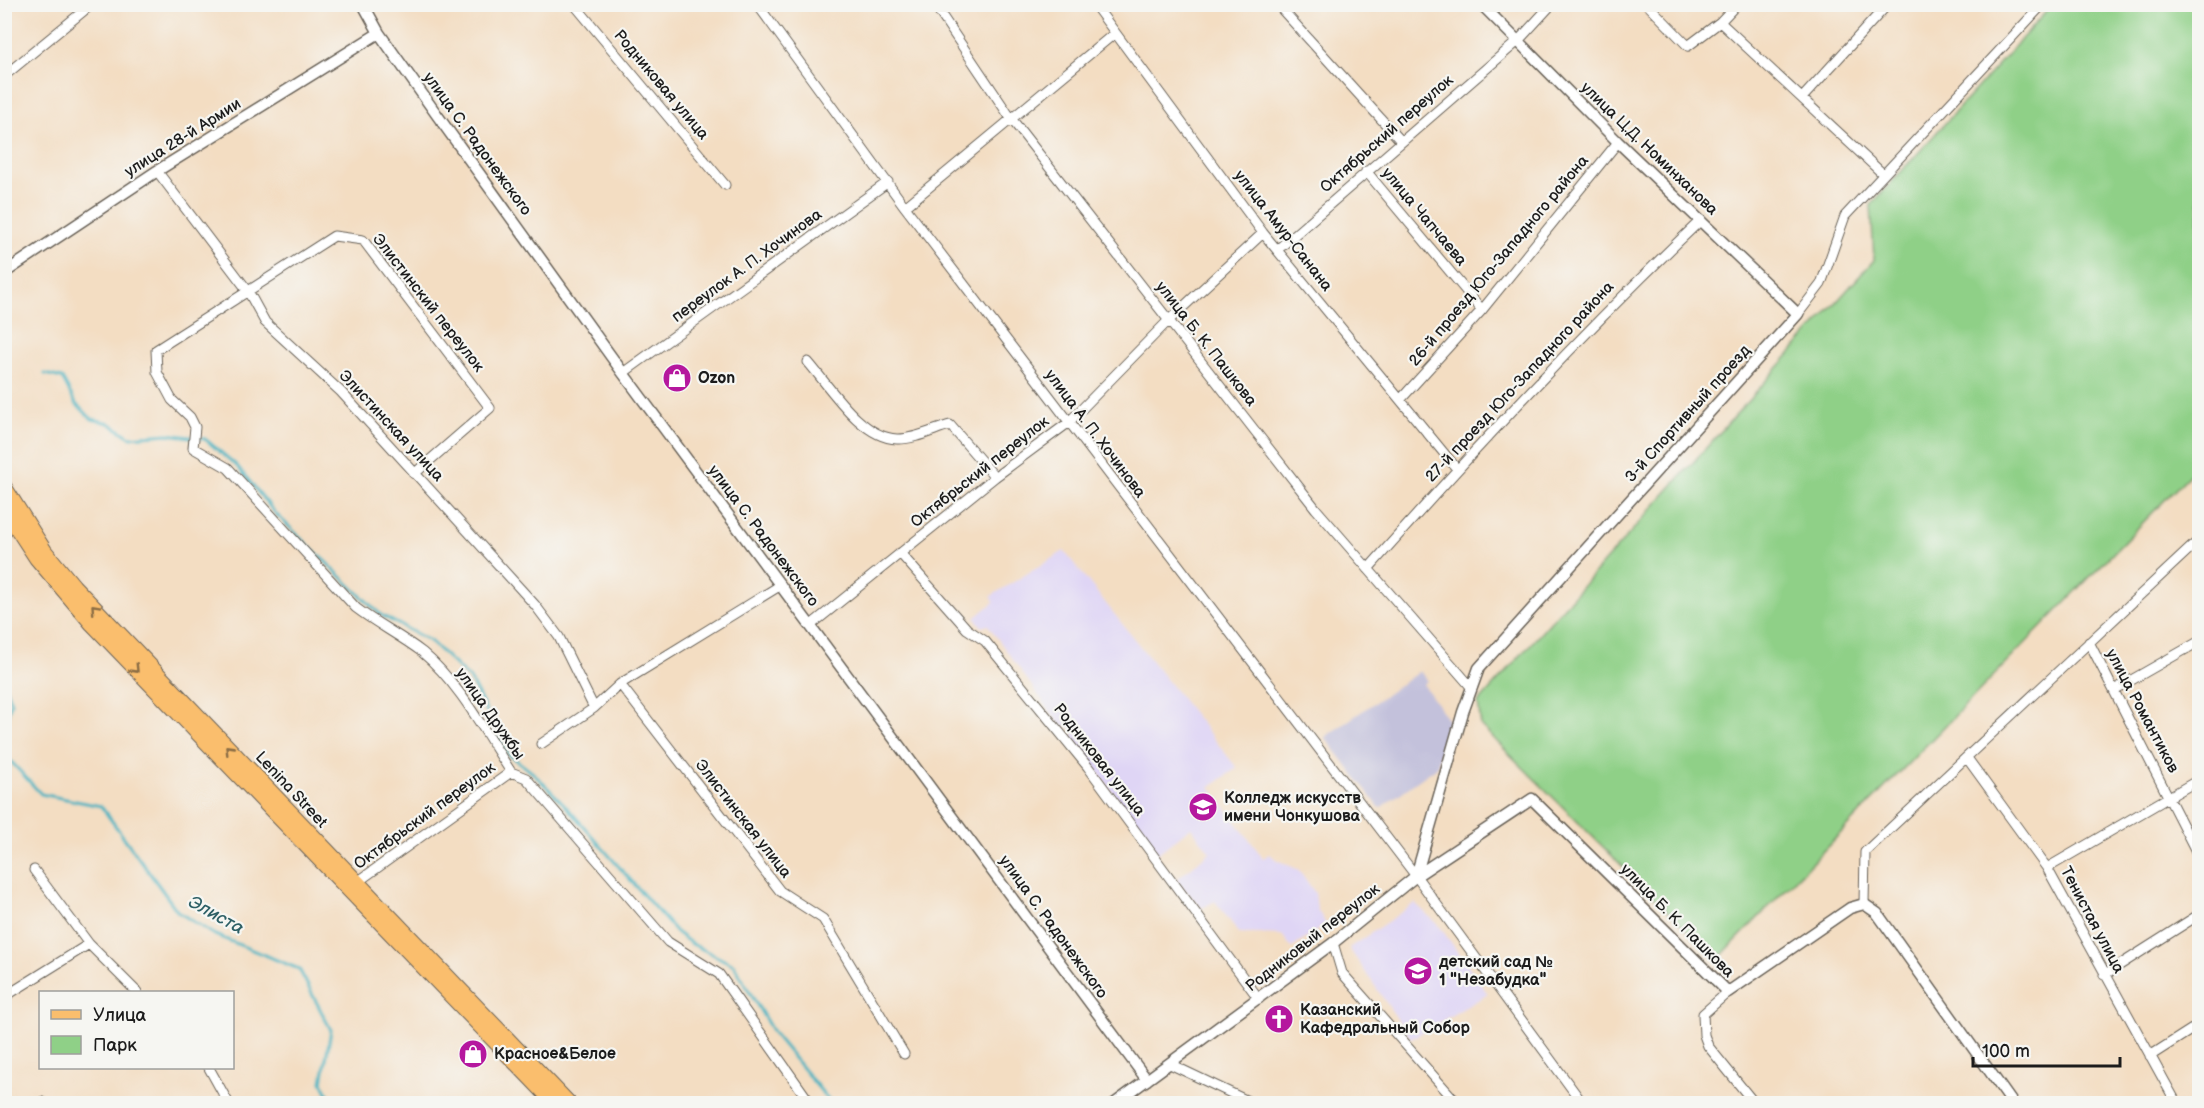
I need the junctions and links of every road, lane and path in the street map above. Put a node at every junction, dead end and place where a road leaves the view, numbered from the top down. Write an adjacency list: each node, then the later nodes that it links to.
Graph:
1 (92, 4): 18 (street)
2 (363, 4): 15 (street, улица С. Радонежского)
3 (574, 4): 27 (street, Родниковая улица)
4 (757, 4): 26 (street, улица А. П. Хочинова)
5 (934, 4): 20 (street, улица Б. К. Пашкова)
6 (1094, 4): 16 (street, улица Амур-Санана)
7 (1277, 4): 21 (street)
8 (1481, 4): 17 (street, улица Ц.Д. Номинханова)
9 (1552, 4): 17 (street, Октябрьский переулок)
10 (1647, 4): 14 (street)
11 (1737, 4): 14 (street)
12 (1888, 4): 19 (street)
13 (2042, 5): 25 (street, 3-й Спортивный проезд)
14 (1720, 22): 19 (street)
15 (379, 33): 23 (street, улица 28-й Армии); 39 (street, улица С. Радонежского)
16 (1115, 33): 20 (street); 30 (street, улица Амур-Санана)
17 (1518, 41): 21 (street, Октябрьский переулок); 22 (street, улица Ц.Д. Номинханова)
18 (4, 76)
19 (1803, 97): 25 (street)
20 (1010, 117): 28 (street); 36 (street, улица Б. К. Пашкова)
21 (1401, 141): 24 (street, Октябрьский переулок)
22 (1618, 142): 29 (street, улица Ц.Д. Номинханова); 34 (street, 26-й проезд Юго-Западного района)
23 (156, 171): 32 (street, улица 28-й Армии); 33 (street, Элистинская улица)
24 (1366, 171): 31 (street, Октябрьский переулок); 34 (street, улица Чапчаева)
25 (1883, 174): 35 (street, 3-й Спортивный проезд)
26 (888, 182): 28 (street, улица А. П. Хочинова); 39 (street, переулок А. П. Хочинова)
27 (725, 185)
28 (905, 207): 41 (street, улица А. П. Хочинова)
29 (1701, 220): 35 (street, улица Ц.Д. Номинханова); 42 (street, 27-й проезд Юго-Западного района)
30 (1263, 232): 31 (street, улица Амур-Санана); 36 (street, Октябрьский переулок)
31 (1277, 250): 40 (street, улица Амур-Санана)
32 (4, 273)
33 (248, 291): 37 (street, Элистинский переулок); 43 (street, Элистинская улица); 43 (street, Элистинский переулок)
34 (1482, 310): 40 (street, 26-й проезд Юго-Западного района)
35 (1798, 314): 55 (street, 3-й Спортивный проезд)
36 (1168, 321): 41 (street, Октябрьский переулок); 49 (street, улица Б. К. Пашкова)
37 (156, 350): 60 (street, улица Дружбы)
38 (808, 362): 44 (street)
39 (623, 373): 50 (street, улица С. Радонежского)
40 (1401, 399): 42 (street, улица Амур-Санана)
41 (1068, 423): 44 (street, Октябрьский переулок); 67 (street, улица А. П. Хочинова)
42 (1457, 469): 49 (street, 27-й проезд Юго-Западного района)
43 (414, 474): 57 (street, Элистинская улица)
44 (995, 477): 48 (street, Октябрьский переулок)
45 (4, 486): 68 (main road, Lenina Street, one-way to 45)
46 (4, 509): 85 (main road, Lenina Street, one-way to 85)
47 (2199, 539): 53 (street)
48 (900, 553): 51 (street, Октябрьский переулок); 77 (street, Родниковая улица)
49 (1368, 569): 55 (street, улица Б. К. Пашкова)
50 (781, 585): 51 (street, улица С. Радонежского); 54 (street)
51 (811, 625): 83 (street, улица С. Радонежского)
52 (2199, 641): 56 (street)
53 (2089, 642): 56 (street, улица Романтиков); 59 (street)
54 (620, 684): 57 (street); 79 (street, Элистинская улица)
55 (1472, 688): 67 (street, 3-й Спортивный проезд)
56 (2114, 690): 62 (street, улица Романтиков)
57 (594, 708): 58 (street)
58 (541, 744)
59 (1967, 758): 65 (street, Тенистая улица); 69 (street)
60 (510, 772): 68 (street, Октябрьский переулок); 87 (street, улица Дружбы)
61 (2199, 779): 62 (street)
62 (2170, 796): 64 (street, улица Романтиков); 65 (street)
63 (1532, 799): 67 (street, Родниковый переулок); 75 (street, улица Б. К. Пашкова)
64 (2199, 859)
65 (2047, 868): 73 (street, Тенистая улица)
66 (34, 870): 72 (street)
67 (1416, 876): 71 (street, Родниковый переулок); 91 (street, улица А. П. Хочинова)
68 (356, 883): 86 (main road, Lenina Street)
69 (1864, 904): 75 (street); 93 (street)
70 (2199, 914): 73 (street)
71 (1333, 943): 77 (street, Родниковый переулок); 90 (street)
72 (88, 944): 74 (street); 76 (street)
73 (2103, 975): 80 (street, Тенистая улица)
74 (135, 991)
75 (1728, 992): 92 (street, улица Б. К. Пашкова)
76 (4, 997)
77 (1259, 999): 81 (street, Родниковый переулок)
78 (2199, 1024): 80 (street)
79 (904, 1054)
80 (2150, 1056): 94 (street, Тенистая улица)
81 (1170, 1064): 83 (street, Родниковый переулок); 89 (street)
82 (209, 1069): 84 (street)
83 (1147, 1080): 88 (street, Родниковый переулок)
84 (228, 1104)
85 (555, 1104)
86 (570, 1104)
87 (811, 1104)
88 (1114, 1104)
89 (1254, 1104)
90 (1458, 1104)
91 (1583, 1104)
92 (1755, 1104)
93 (2013, 1104)
94 (2177, 1104)

